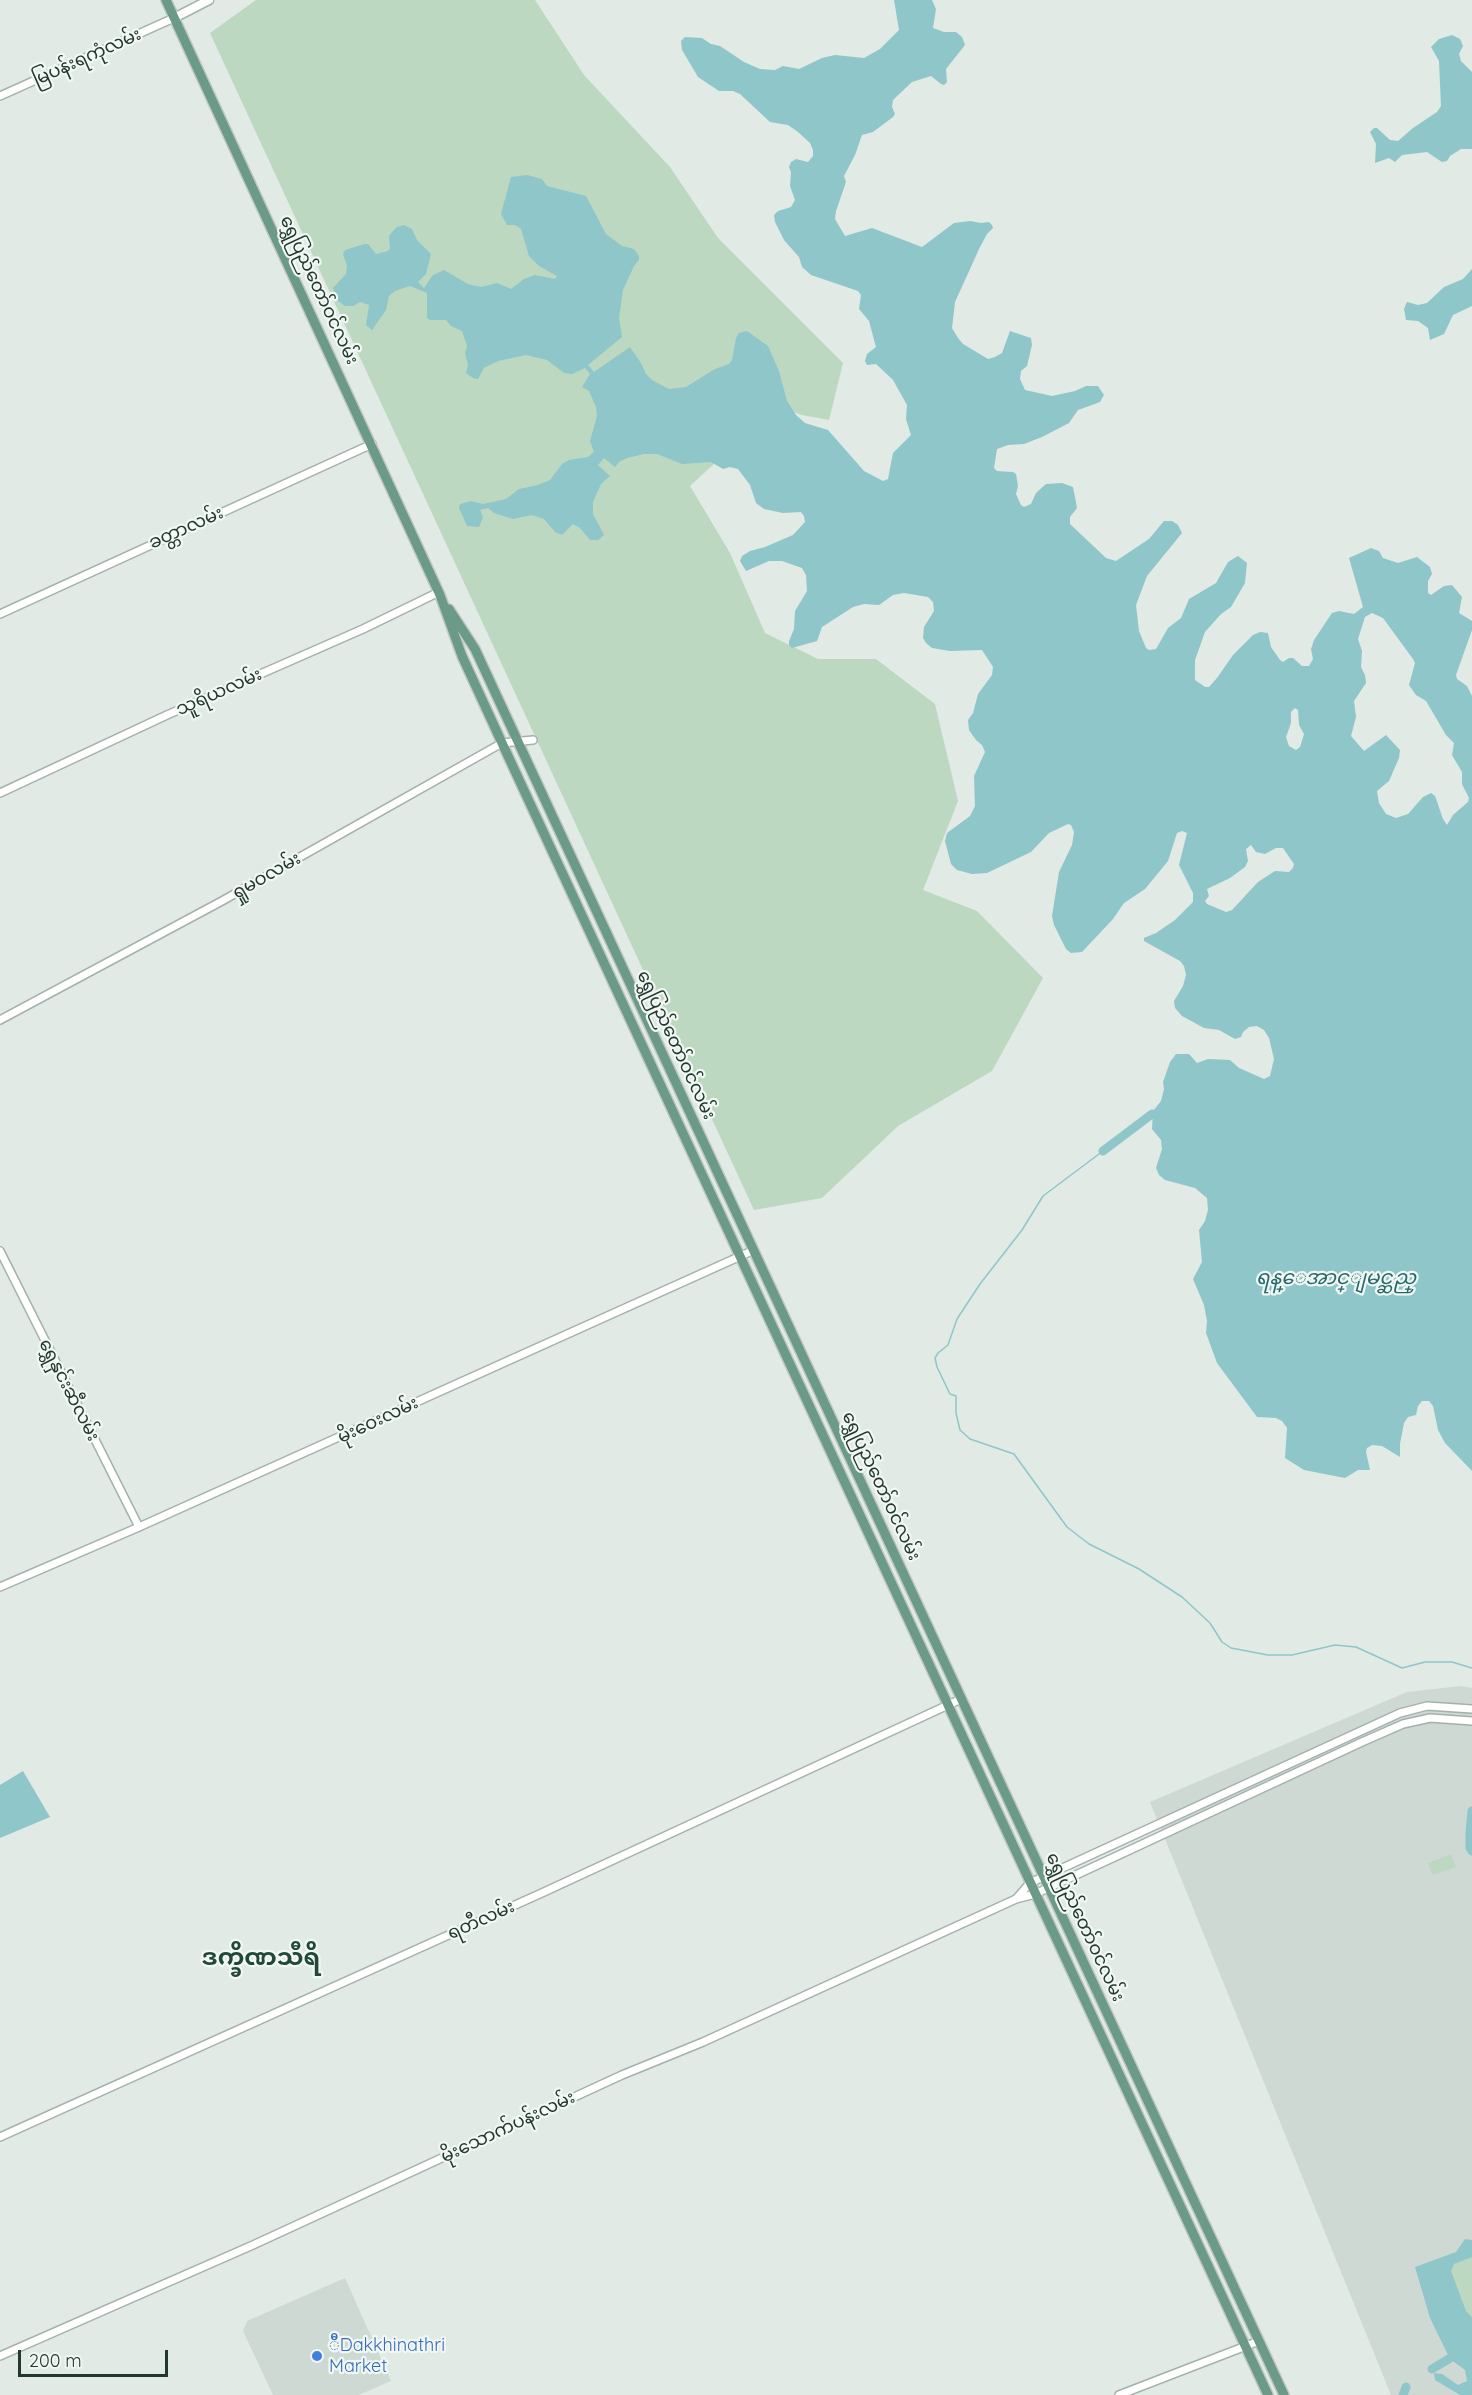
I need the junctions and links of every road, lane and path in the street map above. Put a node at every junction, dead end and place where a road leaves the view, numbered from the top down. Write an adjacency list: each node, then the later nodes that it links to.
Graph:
1 (166, 0): 3 (main road, ရွှေပြည်တော်ဝင်လမ်း)
2 (209, 0): 3 (main road)
3 (174, 18): 4 (street, မြပန်းရကုံလမ်း); 5 (main road, ရွှေပြည်တော်ဝင်လမ်း)
4 (0, 96)
5 (372, 444): 6 (main road, ရွှေပြည်တော်ဝင်လမ်း); 7 (street, ခတ္တာလမ်း)
6 (440, 593): 9 (main road, ရွှေပြည်တော်ဝင်လမ်း); 10 (main road, ရွှေပြည်တော်ဝင်လမ်း); 11 (street, သူရိယလမ်း)
7 (0, 614)
8 (533, 740): 9 (street, ရှုမဝလမ်း)
9 (517, 742): 10 (street, ရှုမဝလမ်း); 13 (main road, ရွှေပြည်တော်ဝင်လမ်း)
10 (502, 743): 12 (street, ရှုမဝလမ်း); 15 (main road, ရွှေပြည်တော်ဝင်လမ်း)
11 (0, 793)
12 (0, 1020)
13 (754, 1250): 15 (street, မိုးဝေးလမ်း); 18 (main road, ရွှေပြည်တော်ဝင်လမ်း)
14 (0, 1251): 16 (street, ရွှေနှင်းဆီလမ်း)
15 (741, 1256): 16 (street, မိုးဝေးလမ်း); 19 (main road, ရွှေပြည်တော်ဝင်လမ်း)
16 (140, 1527): 17 (street, မိုးဝေးလမ်း)
17 (0, 1587)
18 (961, 1699): 19 (street, ရတီလမ်း); 22 (main road, ရွှေပြည်တော်ဝင်လမ်း)
19 (948, 1705): 23 (main road, ရွှေပြည်တော်ဝင်လမ်း); 27 (street, ရတီလမ်း)
20 (1472, 1709): 22 (street)
21 (1472, 1721): 24 (street)
22 (1044, 1877): 23 (street); 24 (main road, ရွှေပြည်တော်ဝင်လမ်း)
23 (1030, 1883): 25 (main road, ရွှေပြည်တော်ဝင်လမ်း); 26 (street)
24 (1048, 1888): 25 (street); 28 (main road, ရွှေပြည်တော်ဝင်လမ်း)
25 (1035, 1894): 26 (street); 29 (main road, ရွှေပြည်တော်ဝင်လမ်း)
26 (1016, 1899): 30 (street, မိုးသောက်ပန်းလမ်း)
27 (0, 2137)
28 (1259, 2341): 29 (street); 33 (main road, ရွှေပြည်တော်ဝင်လမ်း)
29 (1246, 2347): 31 (street); 32 (main road, ရွှေပြည်တော်ဝင်လမ်း)
30 (0, 2356)
31 (1119, 2395)
32 (1268, 2395)
33 (1284, 2395)

